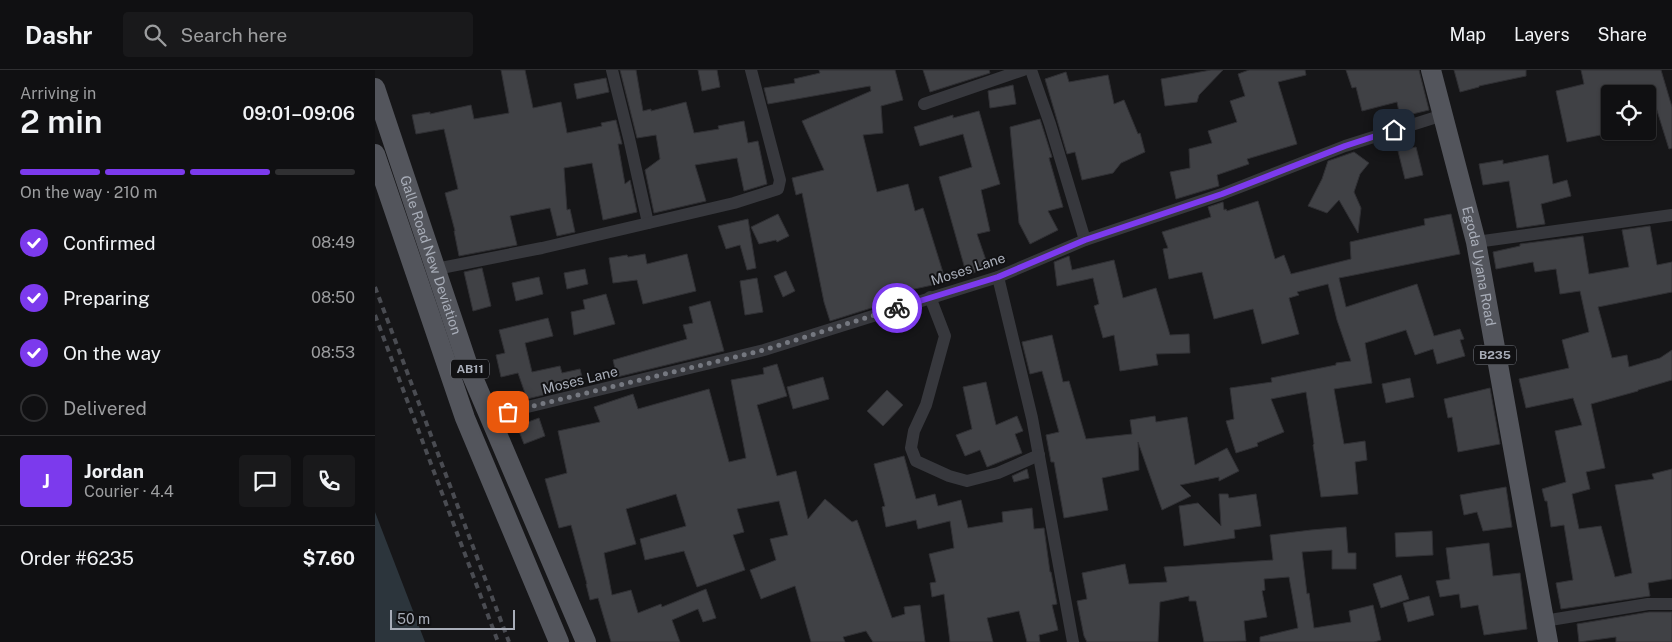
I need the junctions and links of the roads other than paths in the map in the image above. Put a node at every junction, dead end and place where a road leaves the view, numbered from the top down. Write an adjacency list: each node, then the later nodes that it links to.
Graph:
1 (612, 70): 11 (street)
2 (751, 70): 11 (street)
3 (1023, 70): 7 (street)
4 (1031, 70): 12 (street)
5 (1431, 70): 8 (main road, Egoda Uyana Road / B235)
6 (375, 88): 14 (main road, Galle Road New Deviation / AB11)
7 (924, 104)
8 (1443, 115): 12 (street, Moses Lane); 13 (main road, Egoda Uyana Road / B235)
9 (375, 154): 21 (main road, Galle Road New Deviation / AB11)
10 (1672, 215): 13 (street)
11 (648, 223): 14 (street)
12 (1085, 240): 15 (street, Moses Lane)
13 (1475, 242): 20 (main road, Egoda Uyana Road / B235)
14 (436, 269): 17 (main road, Galle Road New Deviation / AB11)
15 (998, 277): 16 (street, Moses Lane); 18 (street)
16 (930, 297): 17 (street, Moses Lane); 18 (street)
17 (491, 416): 22 (main road, Galle Road New Deviation / AB11)
18 (1039, 454): 23 (street)
19 (1672, 604): 20 (street)
20 (1544, 621): 24 (main road, Egoda Uyana Road / B235)
21 (559, 642)
22 (586, 642)
23 (1073, 642)
24 (1548, 642)

